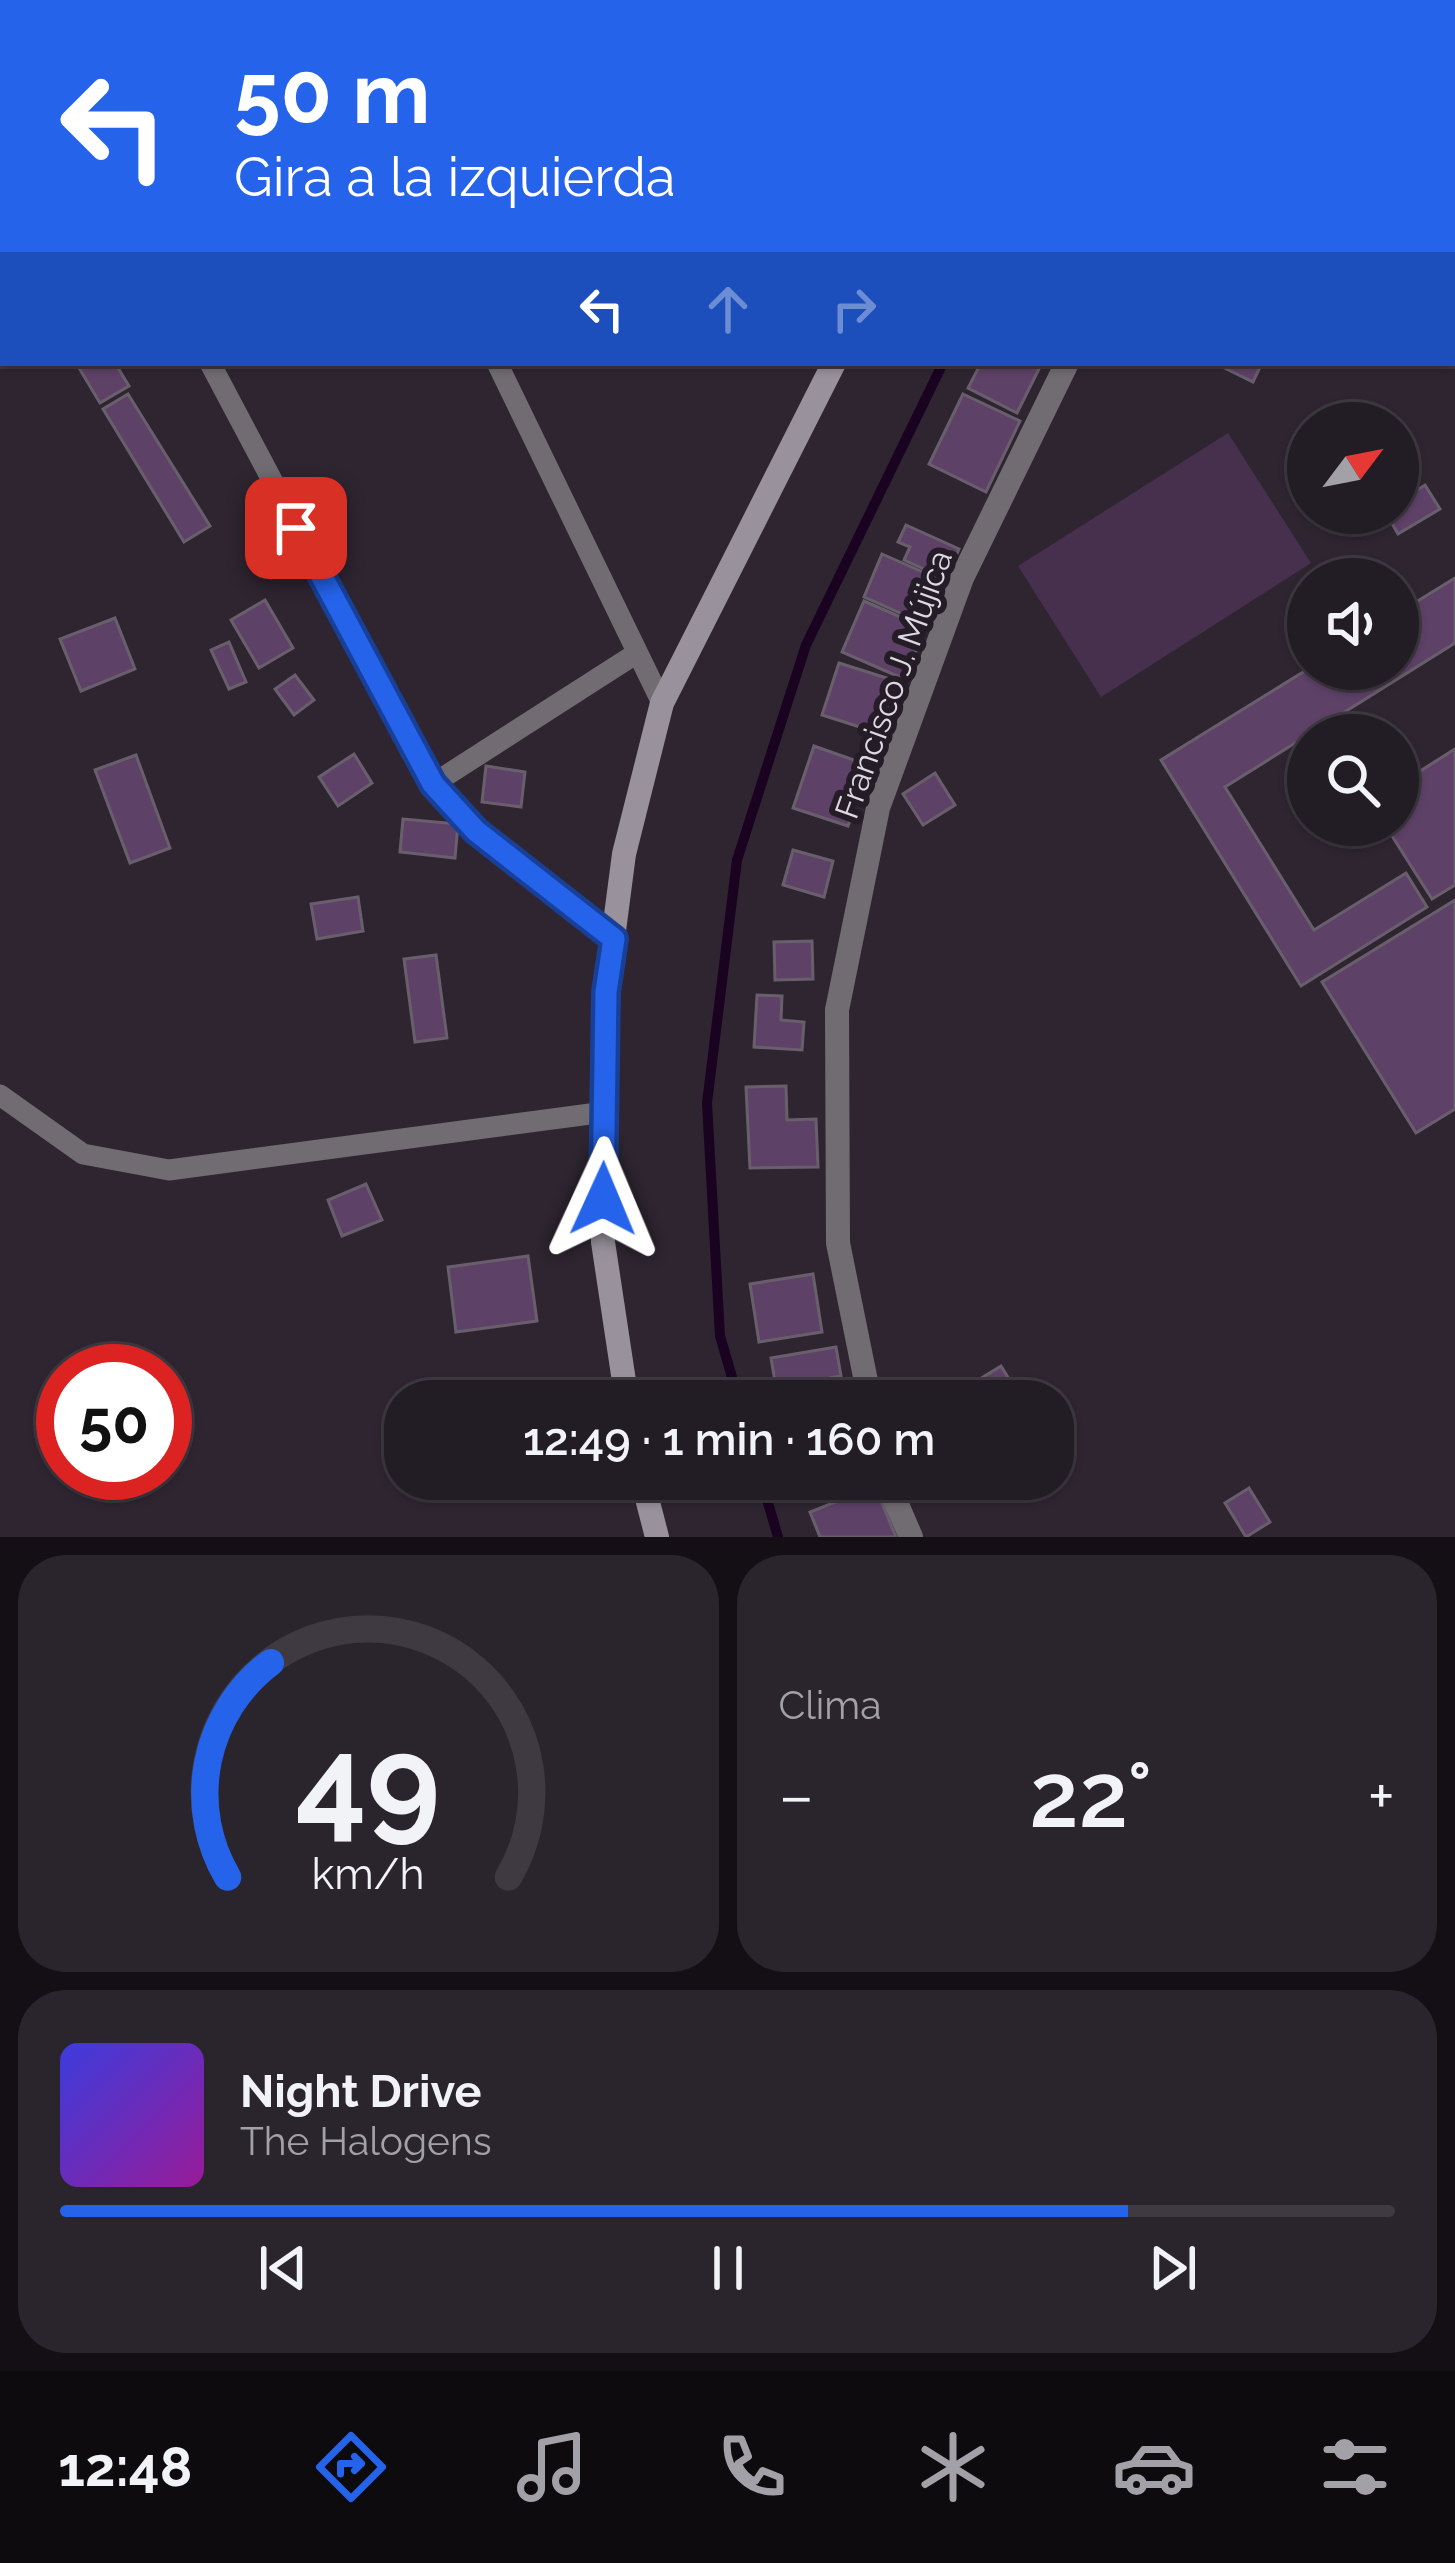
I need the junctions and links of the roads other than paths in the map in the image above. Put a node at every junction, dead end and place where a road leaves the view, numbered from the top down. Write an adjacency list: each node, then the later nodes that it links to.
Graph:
1 (212, 366): 7 (lane)
2 (498, 366): 5 (lane)
3 (831, 366): 6 (main road)
4 (1066, 366): 12 (street, Francisco J. Mújica)
5 (637, 653): 6 (lane); 7 (lane)
6 (662, 704): 8 (main road)
7 (433, 784): 8 (lane)
8 (614, 939): 10 (main road)
9 (0, 1095): 10 (lane)
10 (604, 1112): 11 (main road)
11 (624, 1380)
12 (866, 1380)
13 (647, 1500): 15 (main road)
14 (895, 1500): 16 (street)
15 (657, 1537)
16 (911, 1537)

